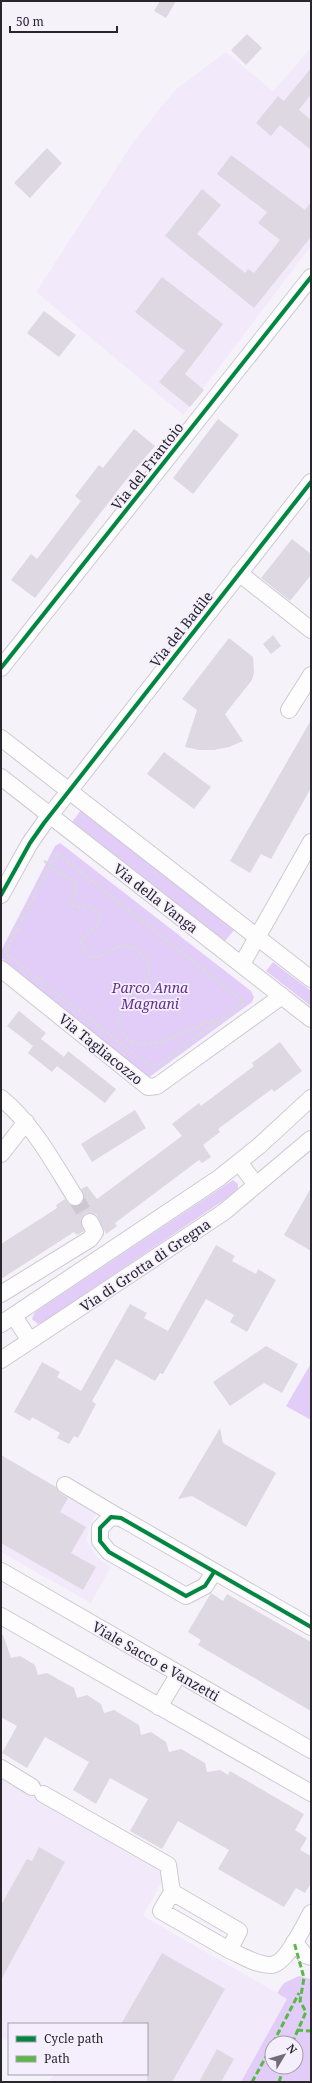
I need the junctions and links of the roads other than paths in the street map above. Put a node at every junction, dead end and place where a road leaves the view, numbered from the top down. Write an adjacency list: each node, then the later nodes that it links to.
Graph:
1 (311, 277): 5 (street, Via del Frantoio)
2 (311, 482): 3 (street, Via del Badile)
3 (240, 573): 4 (street); 10 (street, Via del Badile)
4 (311, 630)
5 (1, 668)
6 (311, 675): 7 (street)
7 (289, 710)
8 (1, 738): 10 (street)
9 (1, 777): 11 (street, Via della Vanga)
10 (69, 791): 11 (street, Via del Badile); 14 (street)
11 (50, 816): 13 (street, Via del Badile); 15 (street, Via della Vanga)
12 (310, 847): 14 (street)
13 (1, 895)
14 (258, 936): 15 (street); 17 (street)
15 (242, 964): 18 (street, Via della Vanga)
16 (1, 969): 18 (street, Via Tagliacozzo)
17 (311, 978)
18 (282, 996): 19 (street, Via della Vanga)
19 (311, 1019)
20 (1, 1098): 22 (street)
21 (311, 1098): 25 (street)
22 (26, 1122): 24 (street); 27 (street)
23 (311, 1140): 26 (street, Via di Grotta di Gregna)
24 (1, 1154)
25 (239, 1162): 26 (street); 31 (street)
26 (256, 1186): 33 (street, Via di Grotta di Gregna)
27 (75, 1197)
28 (92, 1229): 29 (street)
29 (22, 1282): 30 (street); 31 (street)
30 (1, 1294)
31 (34, 1303): 32 (street)
32 (8, 1320): 33 (street)
33 (30, 1341): 34 (street, Via di Grotta di Gregna)
34 (1, 1360)
35 (65, 1485): 36 (street)
36 (126, 1521): 38 (street); 38 (street)
37 (1, 1571): 41 (street, Viale Sacco e Vanzetti)
38 (214, 1572): 40 (street)
39 (1, 1616): 42 (street)
40 (311, 1627)
41 (178, 1675): 42 (street); 43 (street, Viale Sacco e Vanzetti)
42 (159, 1707): 45 (street)
43 (311, 1750)
44 (1, 1768): 46 (street)
45 (311, 1793)
46 (172, 1892): 49 (street); 49 (street)
47 (311, 1914): 48 (street)
48 (294, 1942): 49 (street); 50 (street)
49 (229, 1950)
50 (311, 1957)

